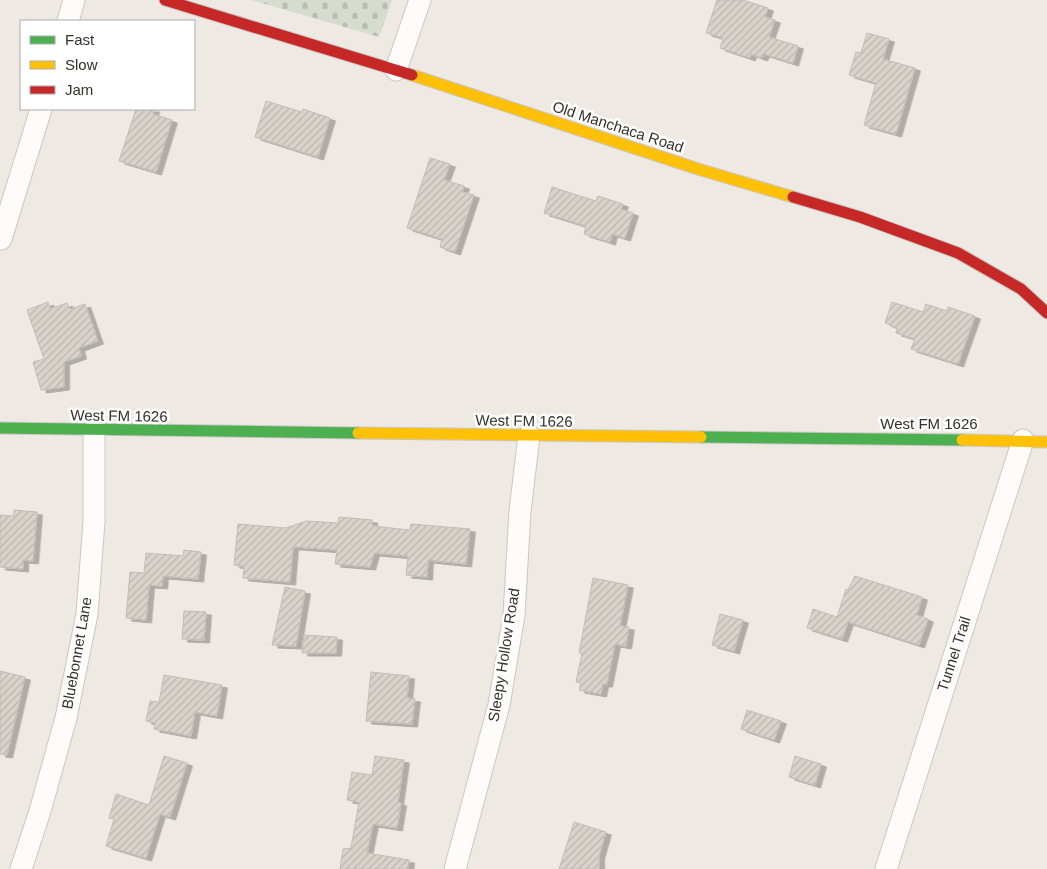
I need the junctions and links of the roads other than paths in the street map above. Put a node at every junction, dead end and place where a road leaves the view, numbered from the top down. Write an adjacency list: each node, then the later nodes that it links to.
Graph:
1 (74, 0): 4 (street)
2 (165, 0): 5 (main road, Old Manchaca Road)
3 (420, 0): 5 (street)
4 (68, 20)
5 (396, 70): 8 (main road, Old Manchaca Road)
6 (41, 110): 7 (street)
7 (1, 239)
8 (1047, 313)
9 (0, 428): 10 (main road, West FM 1626)
10 (94, 431): 11 (main road, West FM 1626); 14 (street, Bluebonnet Lane)
11 (529, 436): 12 (main road, West FM 1626); 15 (street, Sleepy Hollow Road)
12 (1022, 440): 13 (main road, West FM 1626); 16 (street, Tunnel Trail)
13 (1047, 442)
14 (21, 869)
15 (455, 869)
16 (886, 869)

